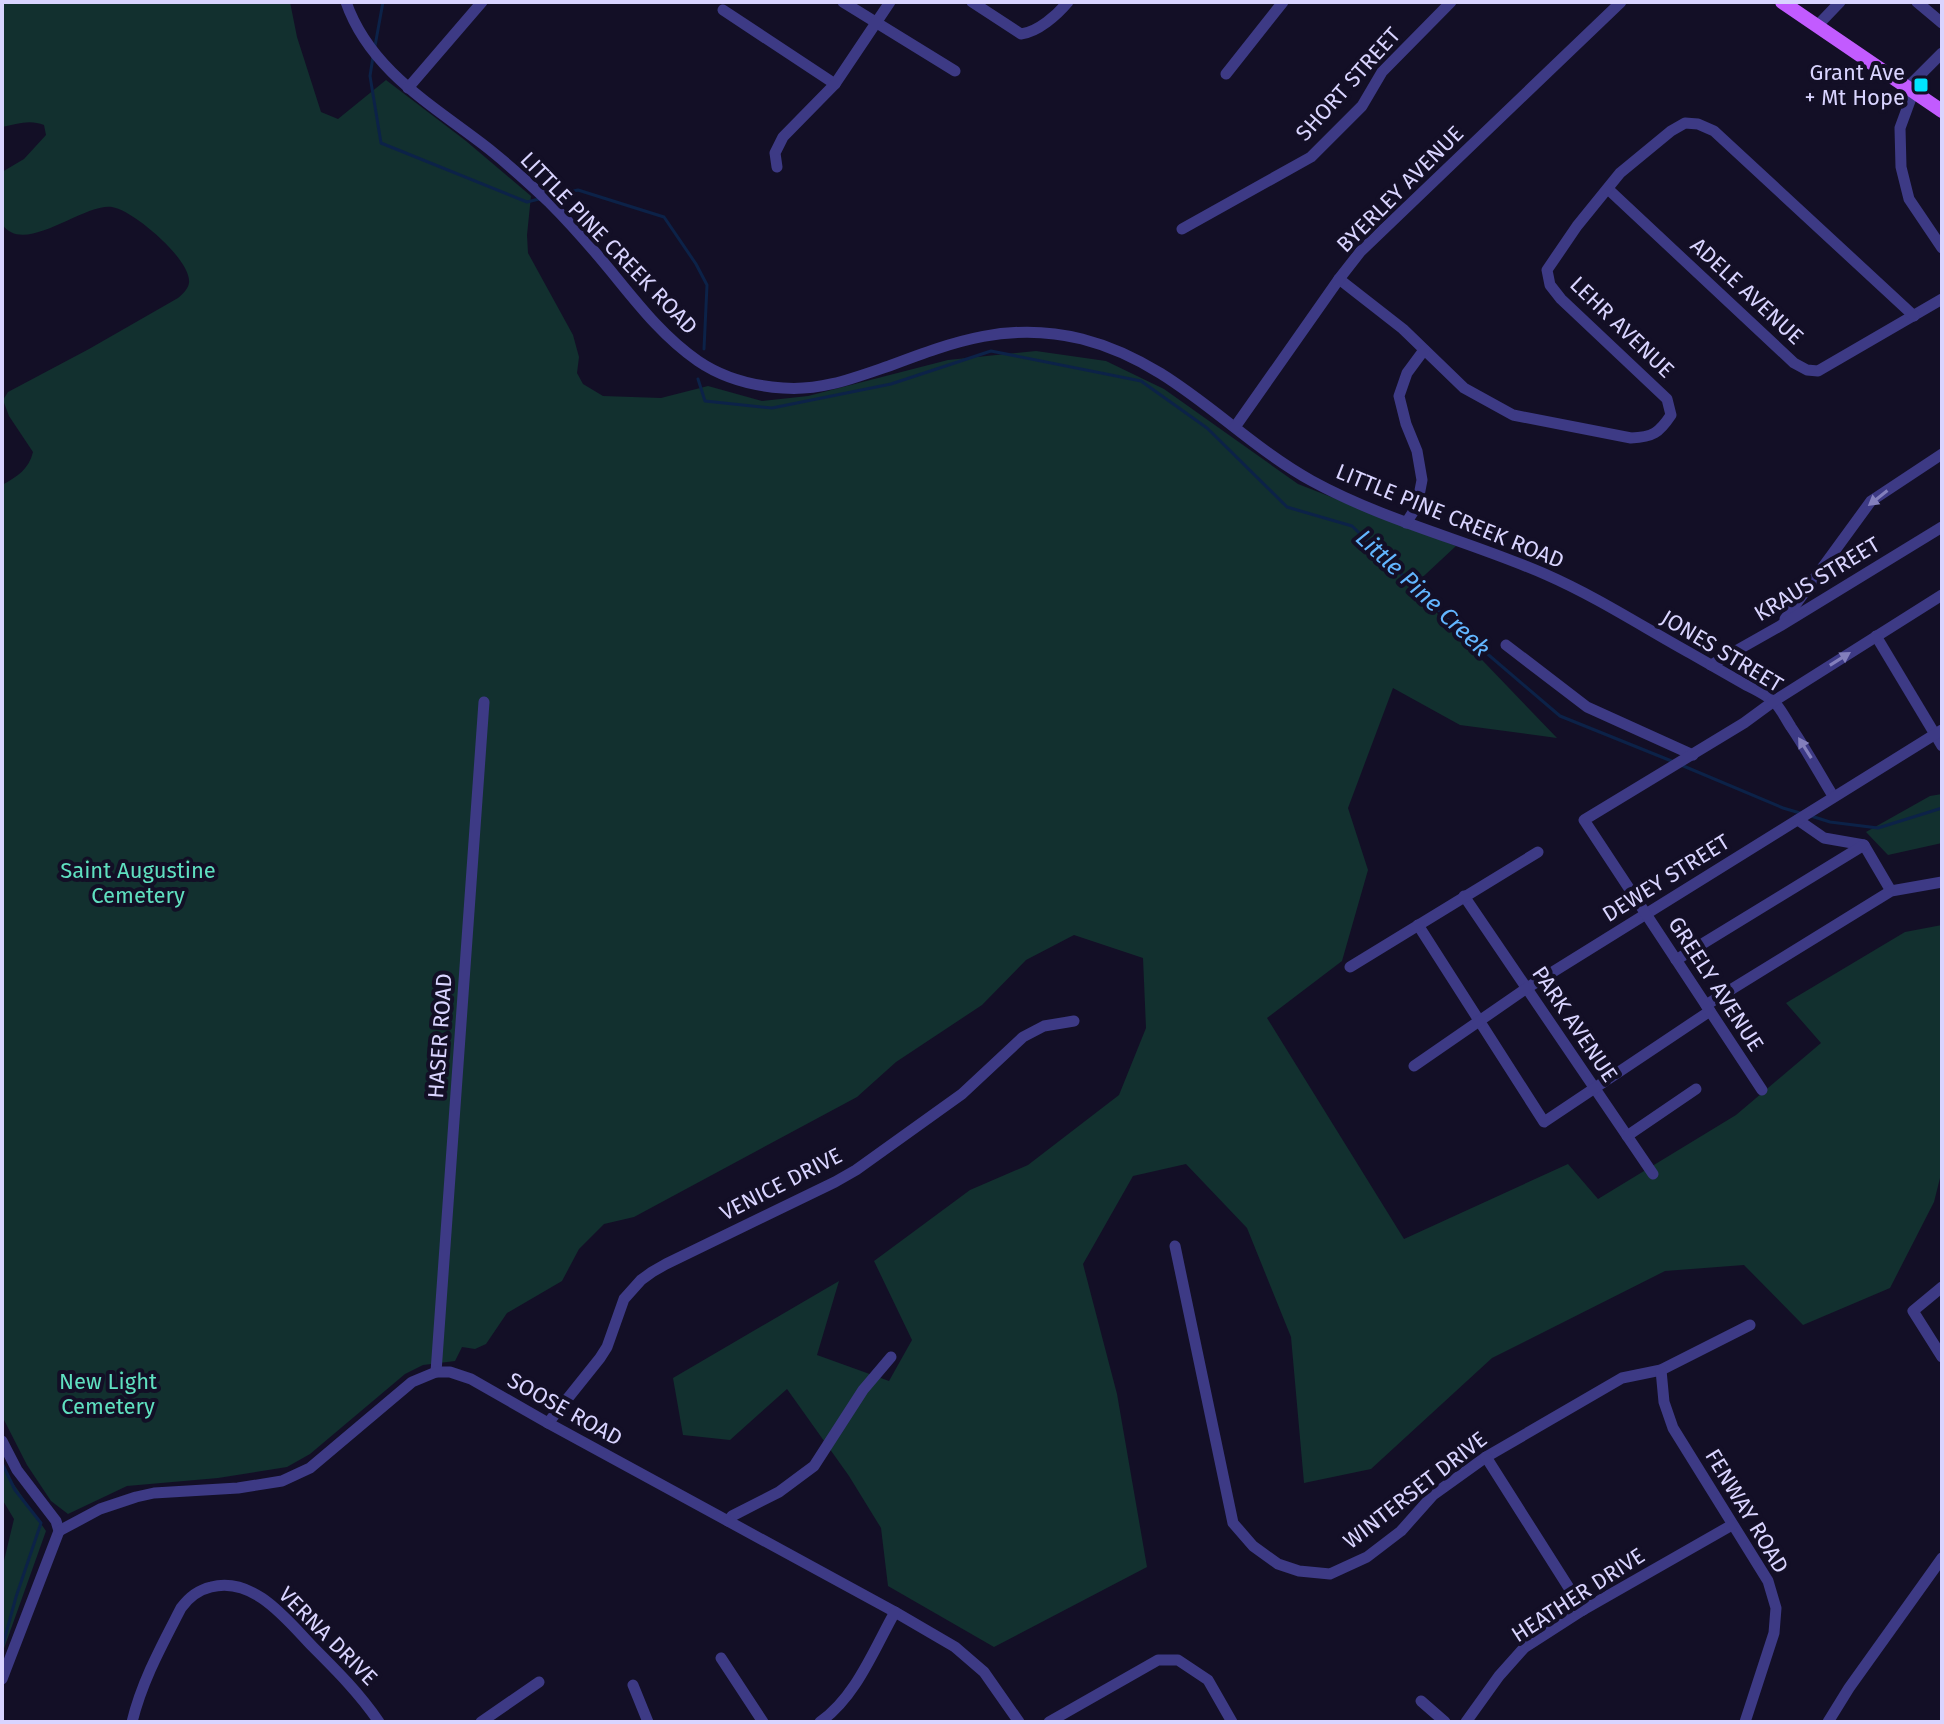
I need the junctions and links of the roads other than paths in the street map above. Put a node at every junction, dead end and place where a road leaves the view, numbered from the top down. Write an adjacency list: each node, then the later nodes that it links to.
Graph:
1 (346, 2): 21 (street, LITTLE PINE CREEK ROAD)
2 (482, 2): 21 (street)
3 (843, 2): 15 (street)
4 (890, 2): 15 (street)
5 (972, 2): 6 (street)
6 (1068, 2)
7 (1283, 2): 19 (street)
8 (1451, 2): 26 (street, SHORT STREET)
9 (1621, 2): 28 (street, BYERLEY AVENUE)
10 (1782, 2): 16 (main road)
11 (1840, 2): 16 (street)
12 (1917, 2): 14 (street)
13 (723, 10): 20 (street)
14 (1942, 23)
15 (876, 24): 18 (street); 20 (street)
16 (1817, 26): 22 (main road)
17 (1942, 53): 22 (street)
18 (955, 71)
19 (1226, 74)
20 (835, 84): 24 (street)
21 (408, 88): 32 (street, LITTLE PINE CREEK ROAD)
22 (1907, 88): 23 (main road); 27 (street)
23 (1942, 111)
24 (777, 167)
25 (1608, 189): 30 (street, ADELE AVENUE); 30 (street, LEHR AVENUE); 31 (street, LEHR AVENUE)
26 (1182, 229)
27 (1942, 248)
28 (1339, 279): 31 (street, LEHR AVENUE); 32 (street, BYERLEY AVENUE)
29 (1942, 299): 30 (street)
30 (1914, 316)
31 (1424, 350): 34 (street)
32 (1235, 427): 34 (street, LITTLE PINE CREEK ROAD)
33 (1942, 454): 38 (street, one-way to 38)
34 (1406, 523): 37 (street, LITTLE PINE CREEK ROAD)
35 (1942, 527): 38 (street, KRAUS STREET)
36 (1942, 595): 39 (street)
37 (1596, 600): 41 (street, JONES STREET)
38 (1780, 626): 41 (street, KRAUS STREET)
39 (1876, 636): 42 (street, one-way to 39); 44 (street)
40 (1506, 645): 46 (street)
41 (1711, 665): 42 (street, JONES STREET)
42 (1774, 701): 46 (street); 47 (street, JONES STREET, one-way to 42)
43 (484, 702): 74 (street, HASER ROAD)
44 (1938, 732): 45 (street); 47 (street, DEWEY STREET)
45 (1942, 746)
46 (1688, 758): 54 (street, GREELY AVENUE)
47 (1833, 796): 48 (street, DEWEY STREET)
48 (1798, 820): 49 (street); 54 (street, DEWEY STREET)
49 (1864, 845): 52 (street); 56 (street)
50 (1538, 852): 53 (street)
51 (1942, 882): 52 (street)
52 (1891, 891): 59 (street)
53 (1464, 896): 55 (street); 58 (street, PARK AVENUE)
54 (1646, 914): 56 (street, GREELY AVENUE); 58 (street, DEWEY STREET)
55 (1418, 925): 57 (street); 61 (street)
56 (1676, 960): 59 (street, GREELY AVENUE)
57 (1350, 967)
58 (1527, 988): 61 (street, DEWEY STREET); 63 (street, PARK AVENUE)
59 (1708, 1008): 63 (street); 65 (street, GREELY AVENUE)
60 (1074, 1021): 75 (street, VENICE DRIVE)
61 (1480, 1022): 62 (street, DEWEY STREET); 63 (street)
62 (1414, 1066)
63 (1595, 1088): 66 (street, PARK AVENUE)
64 (1696, 1089): 66 (street)
65 (1762, 1090)
66 (1627, 1136): 67 (street, PARK AVENUE)
67 (1653, 1174)
68 (1175, 1246): 77 (street, WINTERSET DRIVE)
69 (1942, 1287): 72 (street)
70 (1750, 1325): 73 (street, WINTERSET DRIVE)
71 (891, 1357): 78 (street)
72 (1942, 1357)
73 (1661, 1370): 77 (street, WINTERSET DRIVE); 79 (street, FENWAY ROAD)
74 (436, 1372): 75 (street, SOOSE ROAD); 80 (street)
75 (548, 1423): 78 (street, SOOSE ROAD)
76 (2, 1441): 80 (street)
77 (1486, 1457): 82 (street)
78 (728, 1521): 83 (street, SOOSE ROAD)
79 (1732, 1525): 82 (street, HEATHER DRIVE); 100 (street, FENWAY ROAD)
80 (59, 1531): 85 (street)
81 (1942, 1558): 101 (street)
82 (1583, 1610): 99 (street, HEATHER DRIVE)
83 (895, 1612): 94 (street); 95 (street, SOOSE ROAD)
84 (721, 1658): 93 (street)
85 (2, 1679)
86 (539, 1682): 91 (street)
87 (633, 1685): 92 (street)
88 (1421, 1701): 98 (street)
89 (132, 1722): 90 (street, VERNA DRIVE)
90 (379, 1722)
91 (481, 1722)
92 (648, 1722)
93 (763, 1722)
94 (820, 1722)
95 (1019, 1722)
96 (1049, 1722): 97 (street)
97 (1232, 1722)
98 (1445, 1722)
99 (1466, 1722)
100 (1745, 1722)
101 (1828, 1722)

